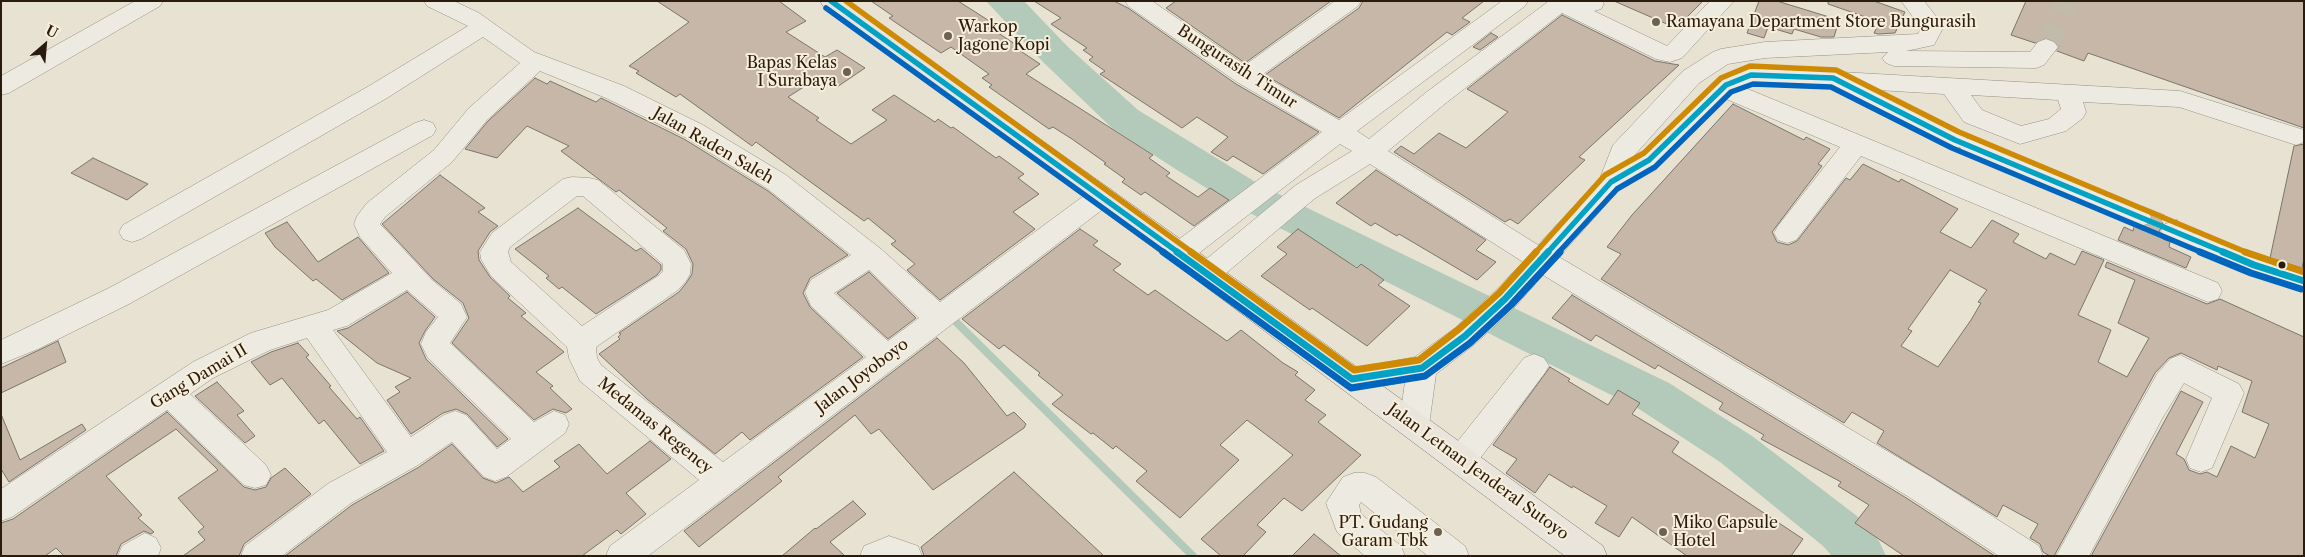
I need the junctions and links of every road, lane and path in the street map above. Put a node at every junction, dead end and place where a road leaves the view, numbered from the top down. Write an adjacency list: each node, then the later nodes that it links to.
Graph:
1 (152, 1): 20 (street)
2 (435, 1): 12 (street, Jalan Raden Saleh)
3 (831, 1): 31 (highway, Jalan Letnan Jenderal Sutoyo)
4 (1136, 1): 16 (street, Bungurasih Timur)
5 (1350, 1): 16 (street)
6 (1517, 1): 18 (street)
7 (1722, 1): 9 (street)
8 (1912, 1): 11 (street)
9 (1557, 2): 10 (street); 23 (street)
10 (1593, 4)
11 (1932, 11): 14 (street)
12 (483, 27): 15 (street, Jalan Raden Saleh); 34 (street)
13 (2046, 47): 14 (street)
14 (1721, 57): 30 (street)
15 (536, 62): 38 (street, Jalan Raden Saleh); 41 (street)
16 (1245, 76): 25 (street, Bungurasih Timur)
17 (1834, 78): 19 (street); 21 (street); 33 (street)
18 (1408, 81): 23 (street); 25 (street)
19 (1951, 86): 22 (street); 22 (street)
20 (1, 87)
21 (1722, 88): 27 (street); 30 (street)
22 (2068, 92): 26 (street)
23 (1437, 97): 28 (street)
24 (424, 129): 47 (street)
25 (1339, 132): 28 (street, Bungurasih Timur); 29 (street)
26 (2296, 136)
27 (1856, 145): 36 (street); 43 (street)
28 (1370, 152): 32 (street); 39 (street, Bungurasih Timur)
29 (1275, 181): 32 (street); 37 (street)
30 (1610, 182): 39 (street)
31 (1102, 196): 37 (highway, Jalan Letnan Jenderal Sutoyo); 44 (street, Jalan Joyoboyo)
32 (1299, 196): 40 (street)
33 (2138, 216)
34 (132, 232)
35 (2174, 232): 42 (street)
36 (1787, 233)
37 (1180, 252): 40 (highway, Jalan Letnan Jenderal Sutoyo)
38 (871, 256): 44 (street, Jalan Raden Saleh); 48 (street)
39 (1541, 260): 50 (street); 67 (street, Bungurasih Timur)
40 (1208, 273): 51 (highway, Jalan Letnan Jenderal Sutoyo)
41 (411, 275): 45 (street, Gang Damai II); 54 (street)
42 (2304, 281)
43 (2208, 291)
44 (949, 310): 48 (street, Jalan Joyoboyo)
45 (313, 325): 52 (street, Gang Damai II); 54 (street)
46 (581, 342): 46 (street); 58 (street, Medamas Regency)
47 (1, 352)
48 (886, 357): 58 (street, Jalan Joyoboyo)
49 (1534, 366): 56 (street)
50 (1422, 368): 51 (street); 53 (street)
51 (1352, 379): 53 (highway, Jalan Letnan Jenderal Sutoyo)
52 (169, 393): 57 (street); 59 (street, Gang Damai II)
53 (1414, 425): 56 (highway, Jalan Letnan Jenderal Sutoyo)
54 (407, 456): 61 (street)
55 (2201, 459): 68 (street)
56 (1461, 460): 60 (highway, Jalan Letnan Jenderal Sutoyo)
57 (255, 474)
58 (722, 480): 62 (street, Jalan Joyoboyo)
59 (1, 507)
60 (1576, 551)
61 (257, 556)
62 (622, 556)
63 (876, 556): 64 (street)
64 (906, 556)
65 (1389, 556): 66 (street)
66 (1453, 556)
67 (2027, 556)
68 (2072, 556)

